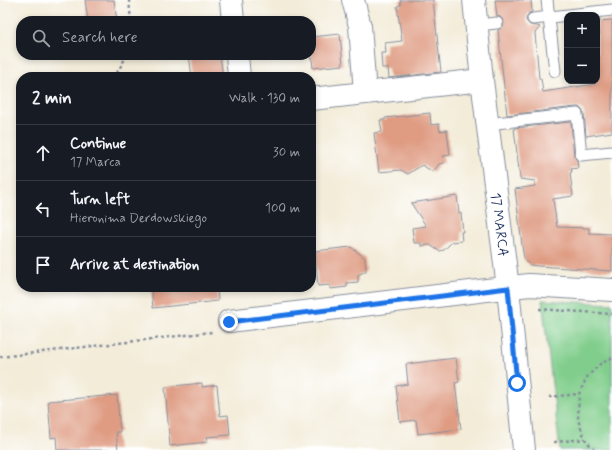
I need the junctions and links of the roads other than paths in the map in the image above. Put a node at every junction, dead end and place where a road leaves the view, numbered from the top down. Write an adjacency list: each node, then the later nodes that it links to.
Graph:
1 (231, 0): 6 (street)
2 (353, 0): 13 (street)
3 (474, 0): 12 (street, 17 MARCA)
4 (547, 0): 7 (lane)
5 (612, 10): 7 (lane)
6 (233, 16)
7 (549, 17): 8 (lane); 10 (lane)
8 (533, 19)
9 (237, 60): 11 (street)
10 (555, 71)
11 (239, 72)
12 (482, 80): 13 (street); 15 (street, 17 MARCA)
13 (365, 93): 14 (street)
14 (316, 98)
15 (487, 124): 16 (lane); 17 (street, 17 MARCA)
16 (612, 152)
17 (508, 288): 18 (street); 19 (street); 20 (street, 17 MARCA)
18 (612, 290)
19 (235, 321)
20 (524, 450)

